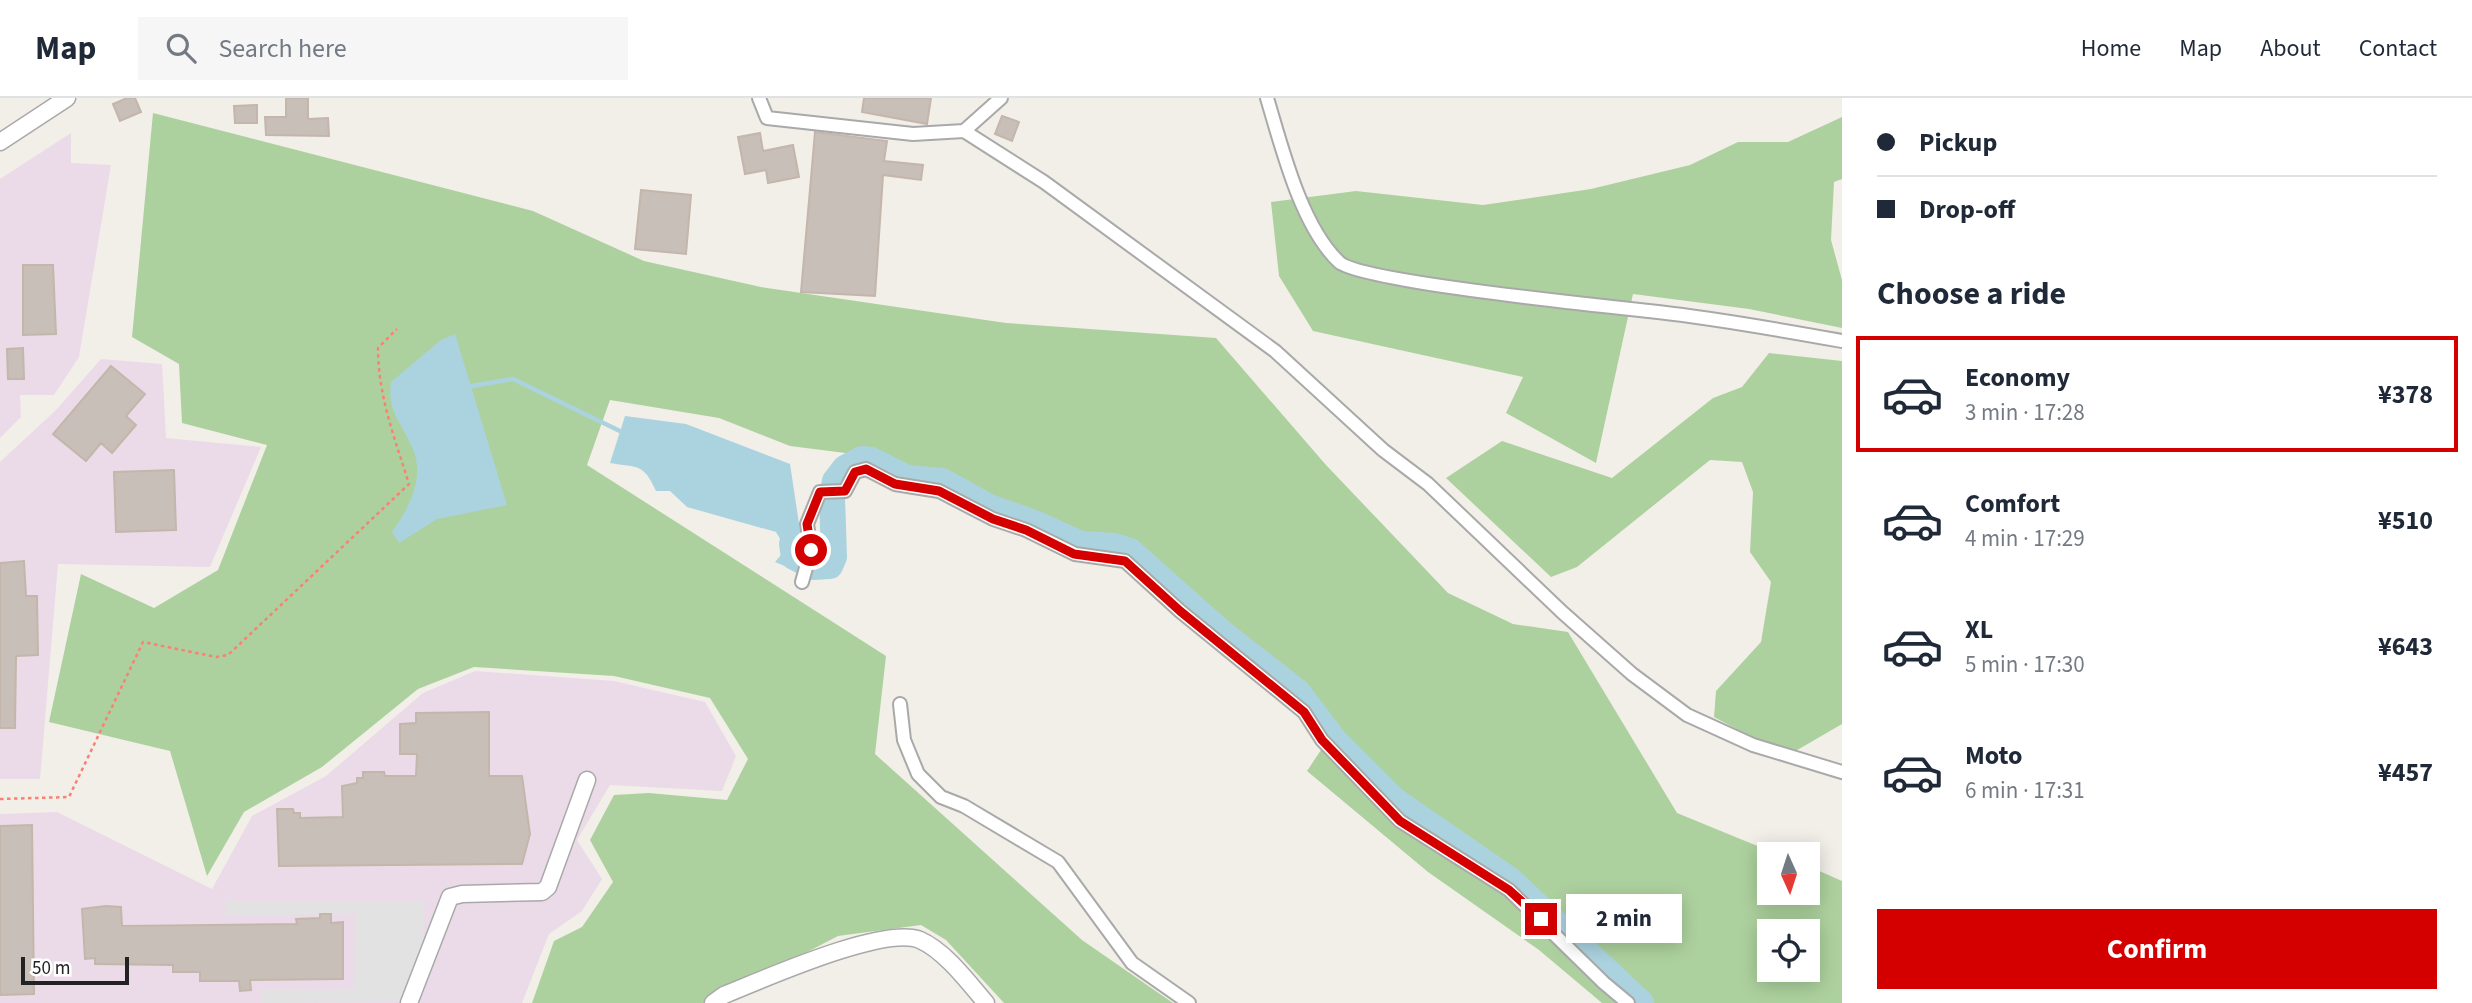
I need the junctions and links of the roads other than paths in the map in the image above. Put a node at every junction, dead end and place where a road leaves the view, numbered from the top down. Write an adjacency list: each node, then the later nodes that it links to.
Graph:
1 (67, 98): 6 (street)
2 (759, 98): 5 (street)
3 (1001, 98): 5 (street)
4 (1267, 98): 7 (street)
5 (964, 131): 10 (street)
6 (0, 142)
7 (1842, 341)
8 (802, 582): 16 (street)
9 (900, 704): 15 (street)
10 (1842, 772)
11 (587, 780): 12 (street)
12 (409, 1003)
13 (713, 1003): 14 (street)
14 (986, 1003)
15 (1189, 1003)
16 (1628, 1003)

